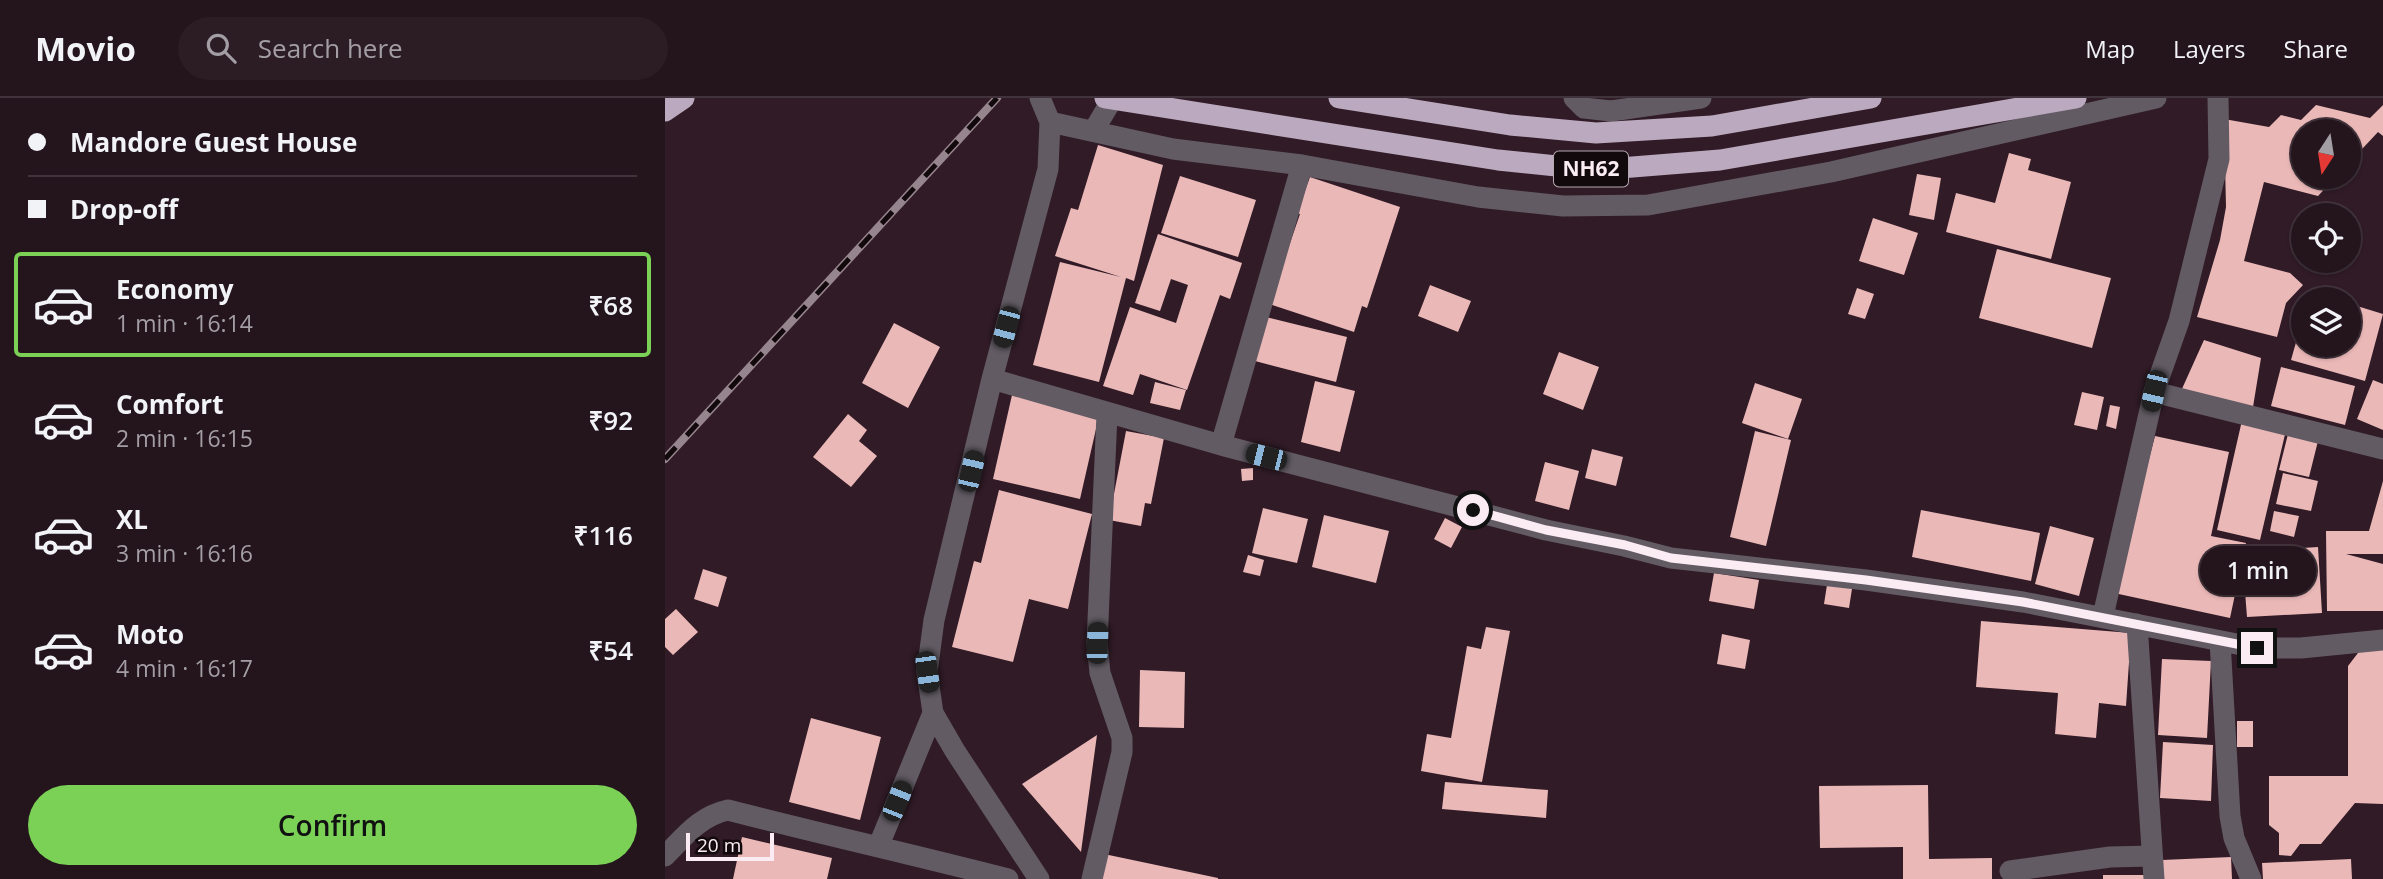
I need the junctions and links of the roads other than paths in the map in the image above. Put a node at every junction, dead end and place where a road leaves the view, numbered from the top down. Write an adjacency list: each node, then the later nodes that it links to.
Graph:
1 (684, 98): 12 (highway)
2 (1040, 98): 13 (street)
3 (1105, 98): 9 (highway, NH62, bridge)
4 (1113, 98): 14 (street)
5 (1339, 98): 8 (highway, NH62)
6 (1574, 98): 7 (street)
7 (1701, 98)
8 (1871, 98)
9 (2076, 98)
10 (2156, 98): 15 (street)
11 (2218, 98): 17 (street)
12 (665, 111)
13 (1050, 122): 14 (street); 16 (street)
14 (1094, 131): 15 (street)
15 (1301, 165): 19 (street)
16 (992, 379): 18 (street); 25 (street)
17 (2154, 391): 20 (street); 21 (street)
18 (1107, 414): 19 (street); 32 (street)
19 (1221, 446): 21 (street)
20 (2383, 449)
21 (2103, 616): 22 (street)
22 (2137, 624): 24 (street); 28 (street)
23 (2383, 640): 24 (street)
24 (2220, 641): 34 (street)
25 (933, 713): 26 (street); 31 (street)
26 (879, 845): 27 (street); 30 (street)
27 (665, 856)
28 (2152, 856): 29 (street); 33 (street)
29 (2010, 872)
30 (1008, 879)
31 (1039, 879)
32 (1091, 879)
33 (2154, 879)
34 (2251, 879)

